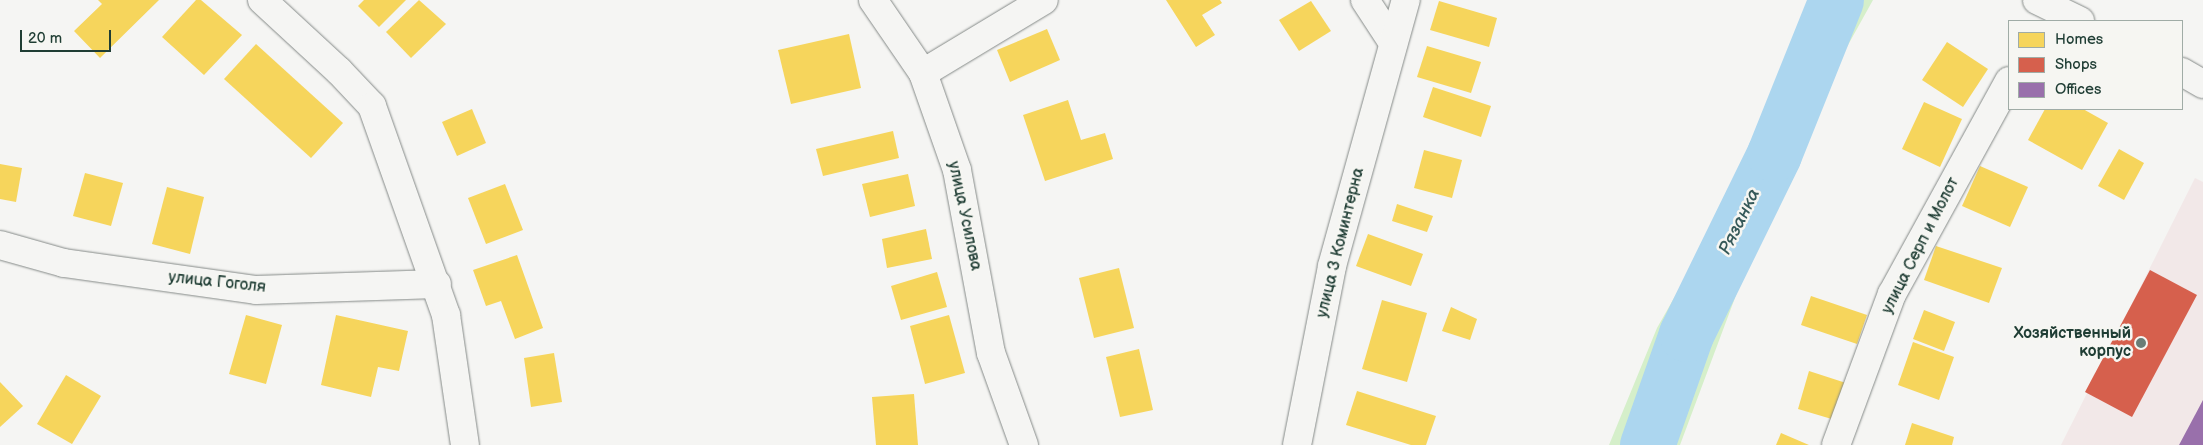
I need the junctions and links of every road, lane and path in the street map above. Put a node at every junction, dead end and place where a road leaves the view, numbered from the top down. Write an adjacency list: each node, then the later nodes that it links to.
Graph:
1 (262, 0): 12 (street)
2 (873, 0): 7 (street, улица Усилова)
3 (1044, 0): 7 (street)
4 (1365, 0): 6 (street)
5 (1406, 0): 6 (street, улица 3 Коминтерна)
6 (1393, 43): 15 (street, улица 3 Коминтерна)
7 (923, 73): 14 (street, улица Усилова)
8 (2183, 73): 10 (street)
9 (2008, 83): 16 (street, улица Серп и Молот)
10 (2203, 84)
11 (0, 245): 12 (street, улица Гоголя)
12 (437, 284): 13 (street)
13 (465, 445)
14 (1024, 445)
15 (1297, 445)
16 (1836, 445)

